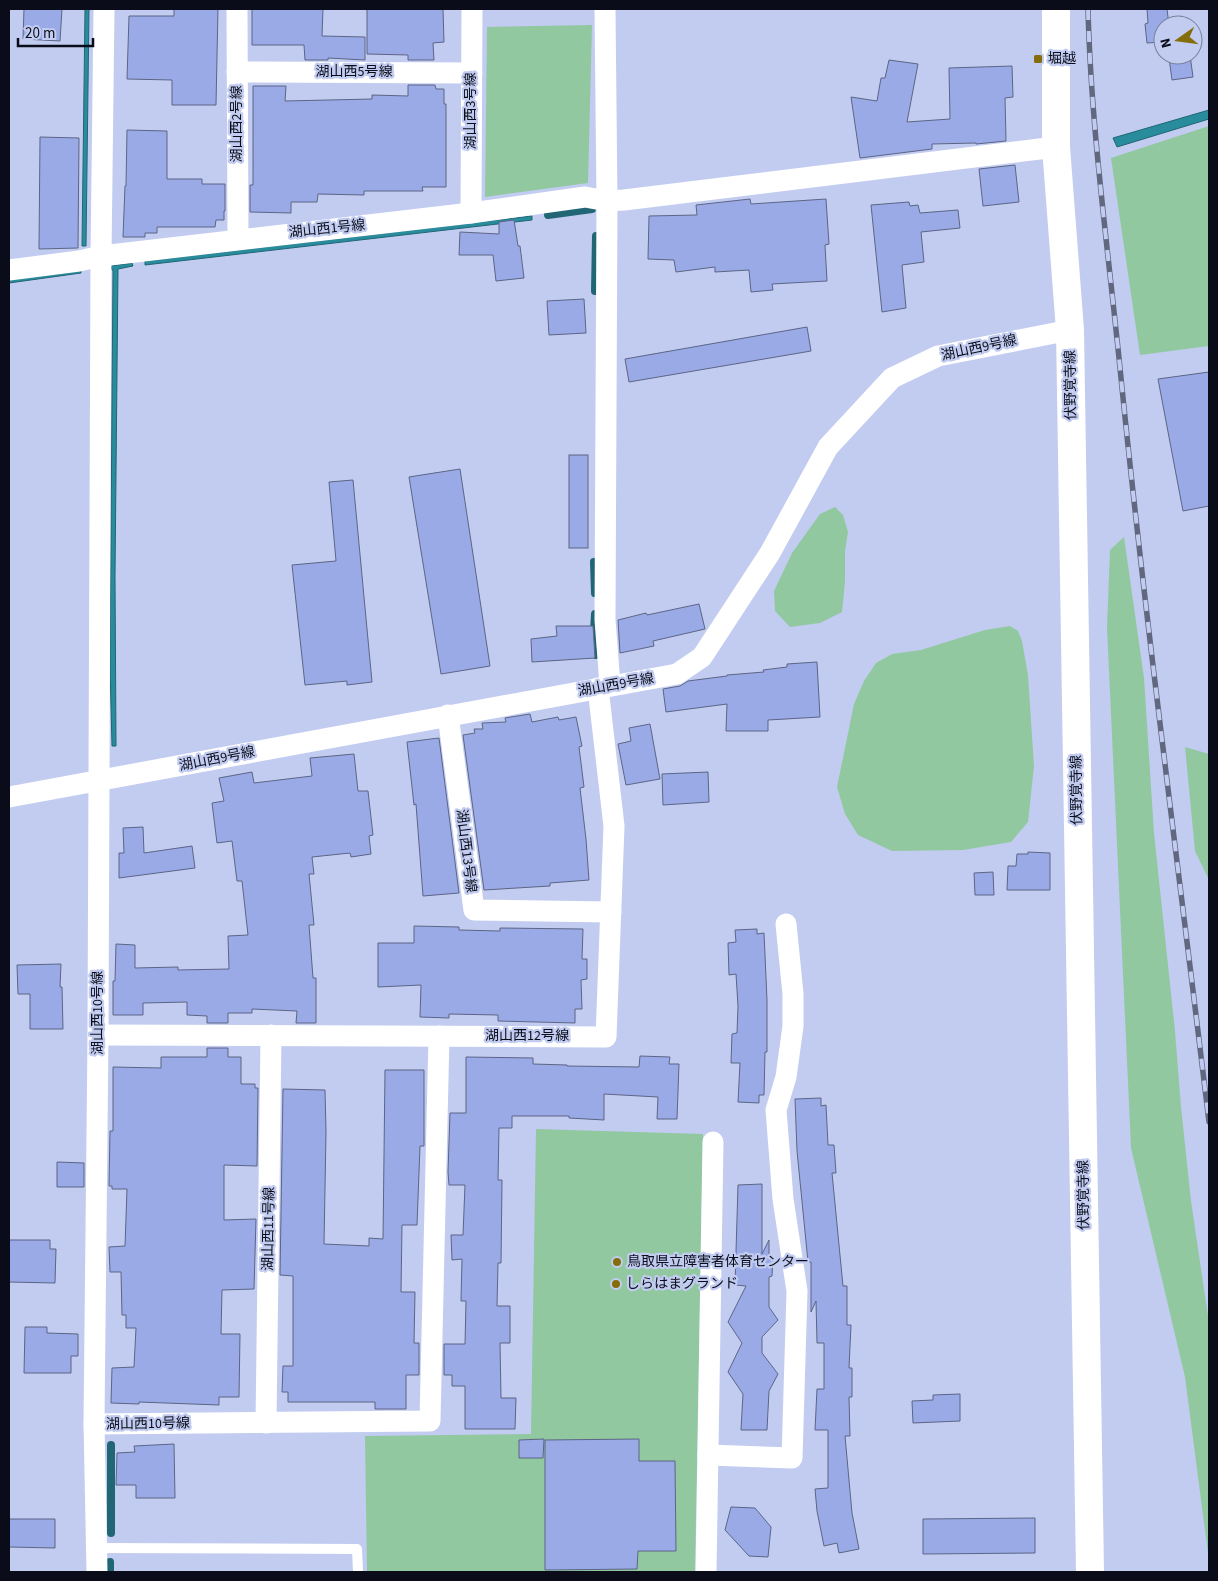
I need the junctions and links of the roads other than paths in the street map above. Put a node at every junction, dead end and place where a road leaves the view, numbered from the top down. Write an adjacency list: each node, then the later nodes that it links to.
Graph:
1 (104, 9): 12 (street)
2 (237, 9): 6 (street, 湖山西2号線)
3 (472, 9): 7 (street, 湖山西3号線)
4 (605, 9): 9 (street)
5 (1056, 9): 8 (main road, 伏野覚寺線)
6 (237, 72): 7 (street, 湖山西5号線); 11 (street, 湖山西2号線)
7 (472, 73): 10 (street, 湖山西3号線)
8 (1056, 147): 9 (street, 湖山西1号線); 14 (main road, 伏野覚寺線)
9 (607, 201): 10 (street, 湖山西1号線); 15 (street, 湖山西12号線)
10 (471, 213): 11 (street, 湖山西1号線)
11 (238, 239): 12 (street, 湖山西1号線)
12 (101, 256): 13 (street, 湖山西1号線); 17 (street, 湖山西10号線)
13 (9, 270)
14 (1070, 330): 15 (street, 湖山西9号線); 32 (main road, 伏野覚寺線)
15 (604, 686): 16 (street, 湖山西9号線); 19 (street, 湖山西12号線)
16 (448, 715): 17 (street, 湖山西9号線); 19 (street, 湖山西13号線)
17 (98, 781): 18 (street, 湖山西9号線); 21 (street, 湖山西10号線)
18 (9, 797)
19 (611, 912): 23 (street, 湖山西12号線)
20 (786, 924): 27 (street)
21 (98, 1035): 22 (street, 湖山西12号線); 26 (street, 湖山西10号線)
22 (271, 1035): 23 (street, 湖山西12号線); 25 (street, 湖山西11号線)
23 (438, 1036): 25 (street, 湖山西10号線)
24 (714, 1142): 27 (street)
25 (266, 1423): 26 (street, 湖山西10号線)
26 (94, 1424): 28 (street)
27 (708, 1454): 31 (street)
28 (96, 1548): 29 (street); 30 (lane)
29 (97, 1572)
30 (358, 1572)
31 (706, 1572)
32 (1090, 1572)

